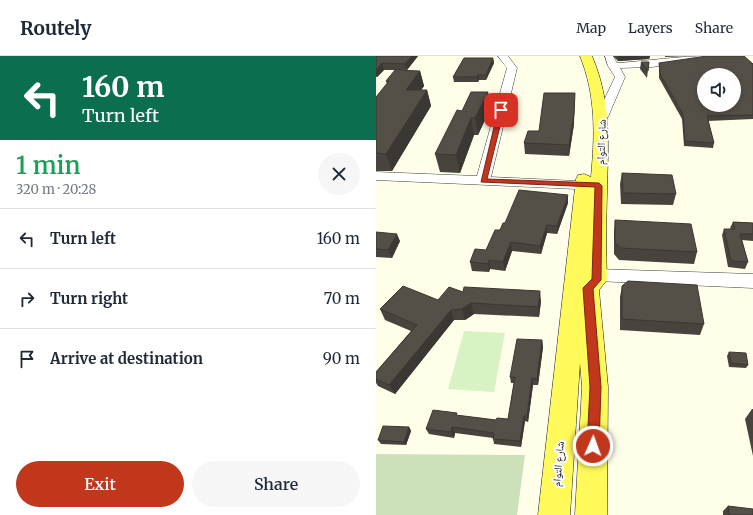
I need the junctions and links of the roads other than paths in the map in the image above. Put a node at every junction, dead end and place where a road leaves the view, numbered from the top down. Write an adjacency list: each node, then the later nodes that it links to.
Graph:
1 (503, 56): 8 (street)
2 (574, 56): 9 (main road, شارع التوام)
3 (586, 56): 6 (main road, شارع التوام)
4 (706, 56): 5 (street)
5 (611, 61): 6 (street)
6 (602, 117): 9 (main road, شارع التوام)
7 (376, 176): 8 (street)
8 (483, 181): 9 (street)
9 (591, 185): 10 (main road, شارع التوام); 12 (main road, شارع التوام)
10 (596, 275): 11 (street); 13 (main road, شارع التوام)
11 (753, 281)
12 (554, 515)
13 (591, 515)

